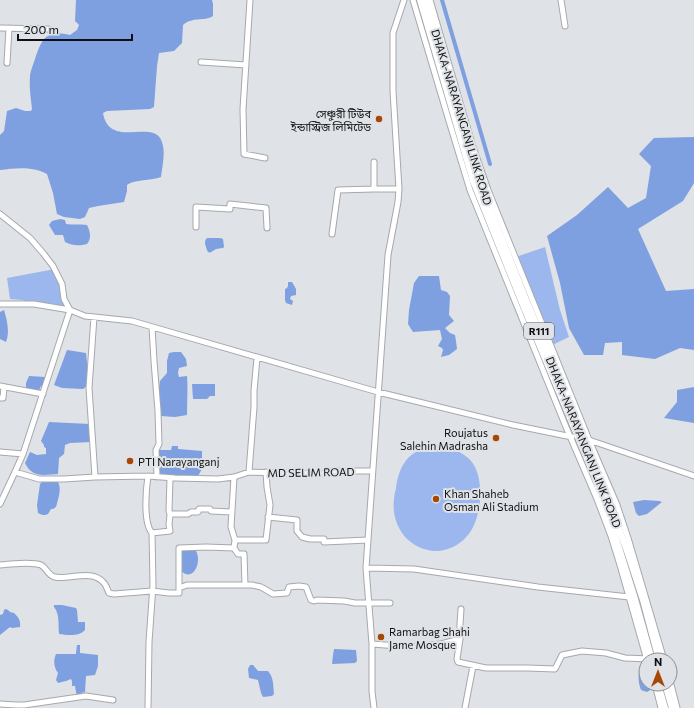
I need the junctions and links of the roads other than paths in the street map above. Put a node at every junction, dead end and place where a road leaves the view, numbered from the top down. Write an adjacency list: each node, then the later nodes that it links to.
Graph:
1 (250, 0): 14 (street)
2 (404, 0): 18 (street)
3 (413, 0): 32 (street)
4 (420, 0): 33 (main road, DHAKA-NARAYANGANJ LINK ROAD / R111)
5 (426, 0): 34 (main road, DHAKA-NARAYANGANJ LINK ROAD / R111)
6 (430, 0): 34 (street)
7 (561, 0): 8 (street)
8 (564, 26)
9 (0, 28): 10 (street)
10 (9, 28): 11 (street); 13 (street)
11 (48, 29)
12 (201, 62): 14 (street)
13 (7, 63)
14 (246, 65): 15 (street)
15 (265, 158)
16 (374, 162): 17 (street)
17 (374, 190): 18 (street); 22 (street)
18 (399, 190): 29 (street)
19 (0, 214): 24 (street)
20 (196, 227): 21 (street)
21 (267, 228)
22 (332, 234)
23 (0, 304): 24 (street)
24 (70, 310): 25 (street); 30 (street)
25 (94, 317): 26 (street); 43 (street)
26 (152, 327): 27 (street); 44 (street)
27 (257, 358): 29 (street); 39 (street)
28 (2, 387): 30 (street); 31 (street)
29 (378, 392): 32 (street); 37 (street)
30 (43, 394): 36 (street)
31 (0, 398)
32 (571, 437): 33 (street); 60 (street)
33 (578, 438): 67 (main road, DHAKA-NARAYANGANJ LINK ROAD / R111)
34 (587, 440): 42 (street); 68 (main road, DHAKA-NARAYANGANJ LINK ROAD / R111); 69 (street)
35 (0, 452): 36 (street)
36 (23, 454): 38 (street)
37 (372, 471): 40 (street, MD SELIM ROAD); 53 (street)
38 (14, 472): 43 (street, MD SELIM ROAD); 47 (street)
39 (249, 472): 40 (street, MD SELIM ROAD); 45 (street, MD SELIM ROAD)
40 (266, 472): 50 (street)
41 (148, 476): 43 (street, MD SELIM ROAD); 44 (street, MD SELIM ROAD); 51 (street)
42 (694, 476)
43 (95, 477)
44 (157, 477): 46 (street, MD SELIM ROAD)
45 (234, 477): 46 (street, MD SELIM ROAD); 48 (street)
46 (170, 478): 49 (street)
47 (0, 504)
48 (232, 512): 49 (street); 52 (street)
49 (170, 514): 51 (street)
50 (268, 517): 52 (street); 53 (street)
51 (152, 533): 59 (street)
52 (235, 540): 54 (street)
53 (368, 540): 56 (street)
54 (234, 548): 57 (street); 58 (street)
55 (0, 565): 59 (street)
56 (366, 568): 60 (street); 61 (street)
57 (245, 585): 58 (street); 61 (street)
58 (179, 588): 59 (street)
59 (152, 591): 78 (street)
60 (630, 597): 66 (street)
61 (369, 603): 62 (street); 65 (street)
62 (390, 603)
63 (461, 609): 64 (street)
64 (460, 639): 65 (street); 71 (street)
65 (372, 644): 79 (street)
66 (648, 652)
67 (649, 652)
68 (650, 652)
69 (662, 652)
70 (638, 659): 71 (street)
71 (473, 666): 80 (street)
72 (657, 692): 81 (street)
73 (660, 692): 82 (main road)
74 (667, 692): 83 (main road)
75 (673, 692): 84 (street)
76 (114, 700): 77 (street)
77 (0, 704)
78 (148, 708)
79 (374, 708)
80 (465, 708)
81 (661, 708)
82 (665, 708)
83 (672, 708)
84 (677, 708)

